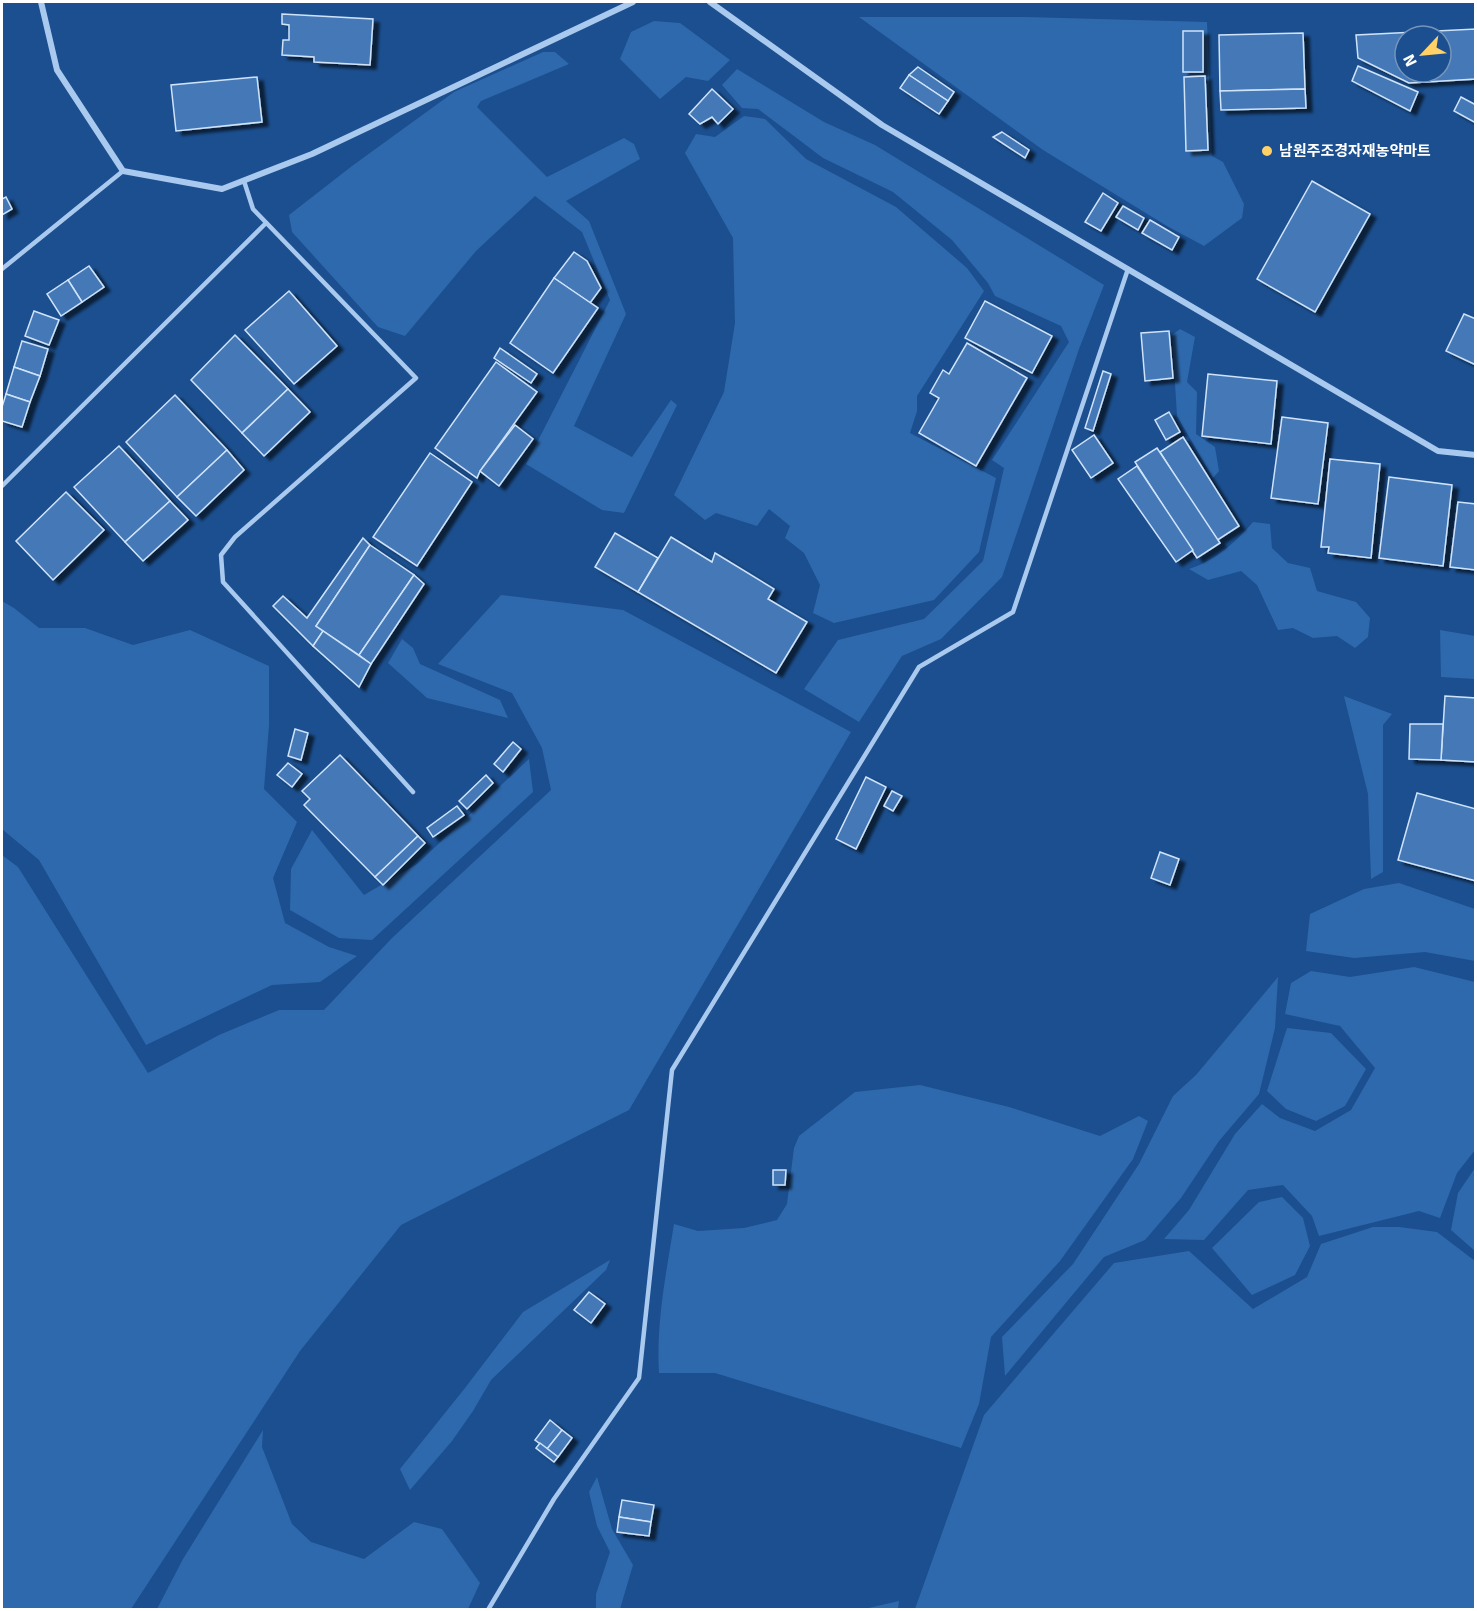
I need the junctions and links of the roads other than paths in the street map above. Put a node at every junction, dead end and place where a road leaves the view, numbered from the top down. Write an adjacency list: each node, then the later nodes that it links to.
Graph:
1 (41, 2): 4 (street)
2 (633, 2): 5 (street)
3 (710, 2): 8 (street)
4 (123, 171): 5 (street); 7 (lane)
5 (244, 181): 6 (lane)
6 (266, 223): 10 (lane); 11 (lane)
7 (2, 269)
8 (1128, 269): 9 (street); 12 (lane)
9 (1476, 455)
10 (2, 486)
11 (413, 792)
12 (488, 1610)

